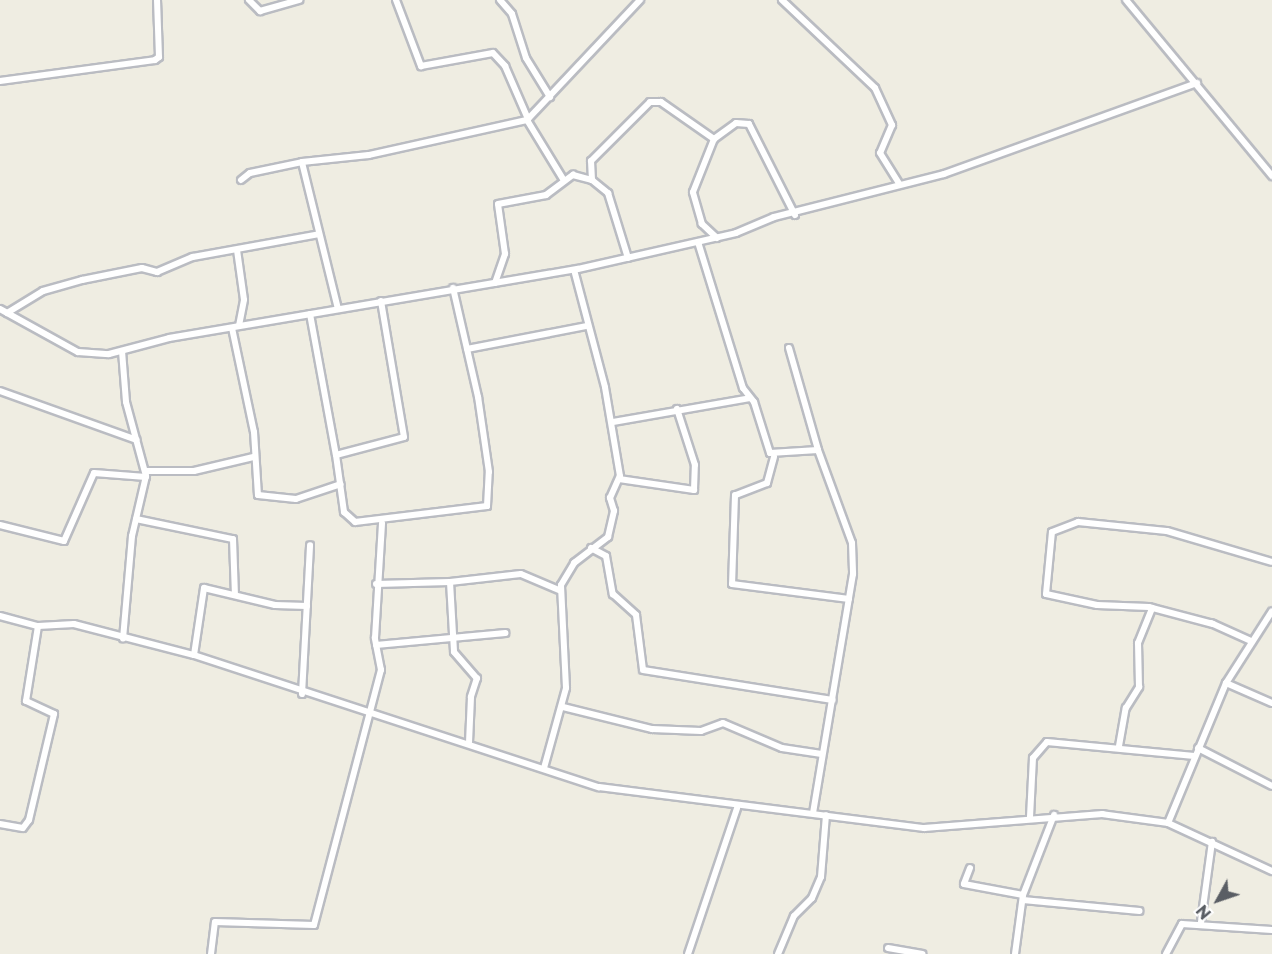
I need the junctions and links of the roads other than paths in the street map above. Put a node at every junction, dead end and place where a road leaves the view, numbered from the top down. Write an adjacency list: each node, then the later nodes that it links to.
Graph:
1 (157, 0): 9 (street)
2 (248, 0): 3 (street)
3 (299, 0)
4 (396, 0): 12 (street)
5 (500, 0): 11 (street)
6 (640, 0): 11 (street)
7 (782, 0): 19 (street)
8 (1126, 0): 10 (street)
9 (0, 81)
10 (1197, 83): 15 (street); 19 (street)
11 (550, 97): 12 (street)
12 (528, 120): 14 (street); 16 (street)
13 (714, 139): 18 (street); 20 (street); 22 (street)
14 (302, 162): 17 (street); 21 (street)
15 (1272, 176)
16 (563, 179): 18 (street); 27 (street)
17 (241, 180)
18 (592, 180): 25 (street)
19 (899, 184): 20 (street)
20 (795, 215): 22 (street)
21 (319, 234): 24 (street); 31 (street)
22 (717, 238): 23 (street)
23 (698, 242): 25 (street); 40 (street)
24 (237, 250): 32 (street); 35 (street)
25 (628, 258): 26 (street)
26 (574, 270): 27 (street); 34 (street)
27 (495, 283): 28 (street)
28 (453, 288): 29 (street); 37 (street)
29 (381, 301): 31 (street); 45 (street)
30 (0, 309): 32 (street)
31 (338, 309): 33 (street)
32 (7, 313): 38 (street)
33 (310, 314): 35 (street); 45 (street)
34 (586, 326): 37 (street); 42 (street)
35 (236, 327): 38 (street); 46 (street)
36 (789, 348): 44 (street)
37 (467, 349): 52 (street)
38 (122, 351): 43 (street)
39 (0, 391): 43 (street)
40 (750, 398): 41 (street); 47 (street)
41 (677, 409): 42 (street); 49 (street)
42 (613, 422): 49 (street)
43 (137, 440): 48 (street)
44 (818, 450): 47 (street); 61 (street)
45 (336, 455): 50 (street)
46 (253, 457): 48 (street); 50 (street)
47 (774, 457): 61 (street)
48 (146, 474): 51 (street); 53 (street)
49 (619, 478): 55 (street)
50 (341, 484): 52 (street)
51 (136, 519): 60 (street); 69 (street)
52 (382, 523): 58 (street)
53 (0, 525)
54 (310, 545): 62 (street)
55 (591, 548): 59 (street); 75 (street)
56 (1272, 562): 63 (street)
57 (450, 582): 58 (street); 59 (street); 68 (street)
58 (376, 584): 71 (street)
59 (561, 591): 77 (street)
60 (235, 595): 62 (street); 72 (street)
61 (849, 599): 75 (street)
62 (307, 606): 74 (street)
63 (1149, 607): 70 (street); 80 (street)
64 (1272, 611): 70 (street)
65 (0, 616): 66 (street)
66 (38, 626): 69 (street); 91 (street)
67 (504, 633): 68 (street)
68 (451, 638): 71 (street); 79 (street)
69 (123, 639): 72 (street)
70 (1249, 640): 73 (street)
71 (376, 645): 78 (street)
72 (194, 655): 74 (street)
73 (1226, 683): 76 (street); 81 (street)
74 (302, 694): 78 (street)
75 (832, 700): 82 (street)
76 (1272, 703)
77 (563, 707): 82 (street); 84 (street)
78 (371, 711): 79 (street); 101 (street)
79 (469, 742): 84 (street)
80 (1119, 746): 83 (street); 90 (street)
81 (1198, 748): 83 (street); 85 (street)
82 (822, 754): 87 (street)
83 (1194, 756): 92 (street)
84 (544, 768): 86 (street)
85 (1272, 786)
86 (737, 808): 87 (street); 102 (street)
87 (813, 813): 88 (street)
88 (826, 815): 90 (street); 103 (street)
89 (1054, 815): 90 (street); 92 (street); 96 (street)
90 (1030, 818)
91 (0, 824)
92 (1168, 824): 93 (street)
93 (1212, 842): 95 (street); 98 (street)
94 (970, 867): 96 (street)
95 (1272, 870)
96 (1023, 898): 97 (street); 105 (street)
97 (1139, 910)
98 (1201, 922): 99 (street); 106 (street)
99 (1272, 930)
100 (888, 948): 104 (street)
101 (211, 954)
102 (688, 954)
103 (778, 954)
104 (922, 954)
105 (1015, 954)
106 (1166, 954)

